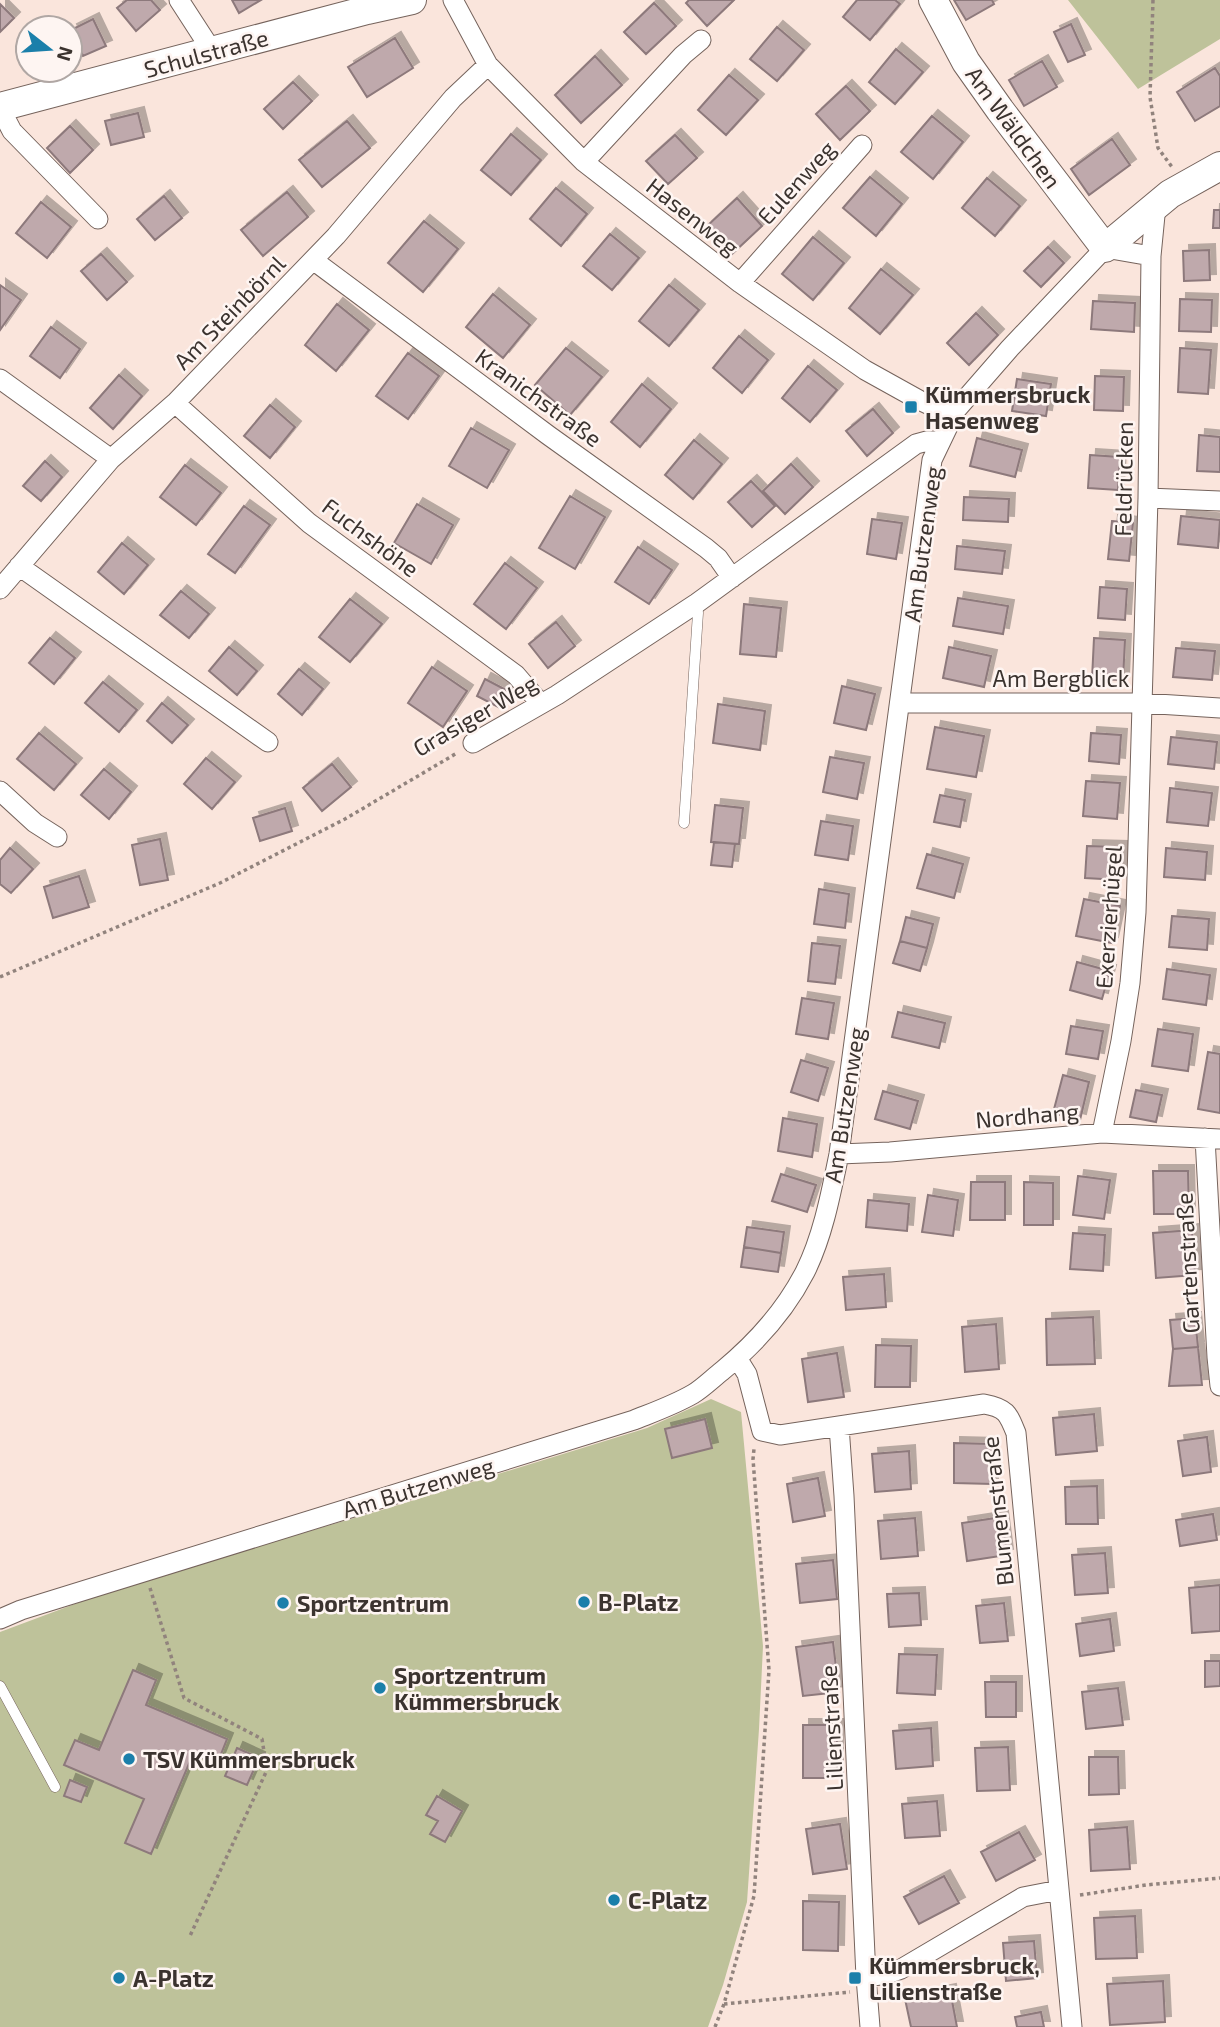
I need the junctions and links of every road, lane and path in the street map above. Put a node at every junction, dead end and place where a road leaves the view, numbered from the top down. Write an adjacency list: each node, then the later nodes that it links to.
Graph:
1 (179, 0): 7 (street)
2 (412, 0): 7 (street, Schulstraße)
3 (453, 0): 8 (street, Hasenweg)
4 (933, 0): 16 (street, Am Wäldchen)
5 (1153, 0): 13 (path)
6 (701, 40): 11 (street)
7 (212, 51): 9 (street, Schulstraße)
8 (488, 65): 11 (street, Hasenweg); 18 (street, Am Steinbörnl)
9 (0, 108): 15 (street)
10 (862, 145): 19 (street, Eulenweg)
11 (584, 162): 19 (street, Hasenweg)
12 (1220, 166): 13 (street, Am Butzenweg)
13 (1186, 185): 14 (street, Am Butzenweg)
14 (1156, 205): 16 (street, Am Butzenweg); 17 (street, Feldrücken)
15 (98, 219)
16 (1105, 248): 17 (street); 22 (street, Am Butzenweg)
17 (1151, 256): 25 (street, Feldrücken)
18 (313, 260): 21 (street, Am Steinbörnl); 28 (street, Kranichstraße)
19 (740, 283): 22 (street, Hasenweg)
20 (0, 379): 24 (street)
21 (175, 403): 24 (street, Am Steinbörnl); 33 (street, Fuchshöhe)
22 (953, 416): 23 (street, Am Butzenweg)
23 (940, 441): 28 (street, Grasiger Weg); 31 (street, Am Butzenweg)
24 (111, 459): 27 (street, Am Steinbörnl)
25 (1148, 498): 26 (street); 32 (street, Feldrücken)
26 (1220, 501)
27 (19, 566): 29 (street, Am Steinbörnl); 35 (street)
28 (732, 578): 30 (street, Grasiger Weg)
29 (0, 589)
30 (697, 603): 33 (street, Grasiger Weg); 38 (lane)
31 (901, 703): 32 (street, Am Bergblick); 43 (street, Am Butzenweg)
32 (1142, 703): 34 (street, Am Bergblick); 41 (street, Exerzierhügel)
33 (541, 704): 36 (street, Grasiger Weg)
34 (1220, 708)
35 (268, 742)
36 (473, 743): 40 (path, Grasiger Weg)
37 (0, 791): 39 (street)
38 (684, 823)
39 (57, 837)
40 (0, 976)
41 (1102, 1133): 42 (street, Nordhang); 43 (street, Nordhang)
42 (1213, 1138): 45 (street, Gartenstraße)
43 (839, 1154): 44 (street, Am Butzenweg)
44 (737, 1359): 47 (street); 48 (street, Am Butzenweg)
45 (1220, 1386)
46 (839, 1426): 47 (street, Blumenstraße); 53 (street, Blumenstraße); 56 (street, Lilienstraße)
47 (762, 1431): 57 (path)
48 (145, 1572): 49 (street, Am Butzenweg); 55 (path)
49 (0, 1619)
50 (0, 1686): 51 (lane)
51 (55, 1787)
52 (1220, 1878): 54 (path)
53 (1059, 1890): 56 (street); 60 (street, Blumenstraße)
54 (1095, 1893)
55 (189, 1938)
56 (866, 1984): 57 (path); 59 (street, Lilienstraße)
57 (724, 2004): 58 (path)
58 (715, 2027)
59 (870, 2027)
60 (1072, 2027)

